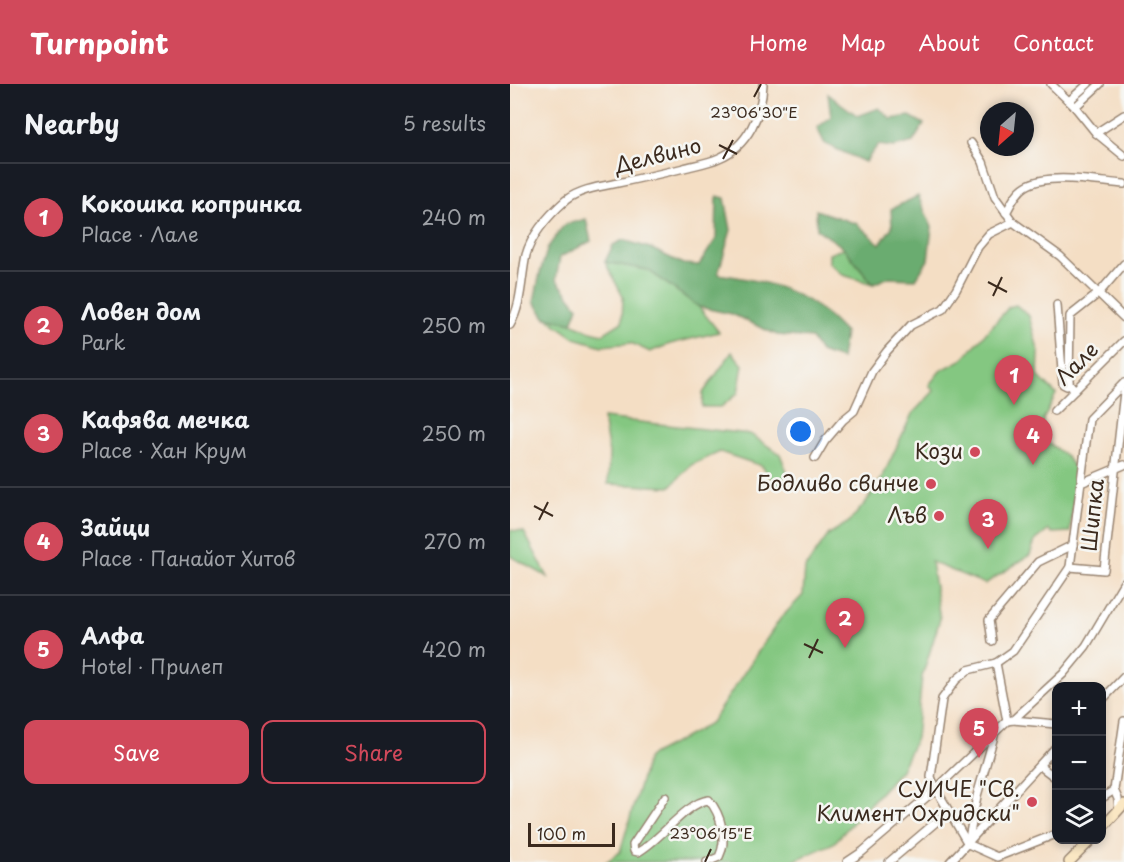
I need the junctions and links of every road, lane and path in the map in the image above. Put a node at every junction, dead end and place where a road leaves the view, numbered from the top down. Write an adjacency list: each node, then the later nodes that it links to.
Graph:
1 (763, 84): 17 (street, Делвино)
2 (1051, 84): 5 (street)
3 (1088, 84): 5 (street)
4 (1100, 84): 5 (street)
5 (1072, 104): 7 (street)
6 (1124, 115): 7 (street)
7 (1096, 133): 9 (street)
8 (971, 143): 11 (street)
9 (1124, 156)
10 (1124, 184): 11 (street)
11 (1006, 213): 12 (street)
12 (1013, 222): 14 (street); 24 (street)
13 (1124, 264): 14 (street)
14 (1099, 293): 16 (street); 19 (street)
15 (1057, 304): 19 (street)
16 (1124, 318)
17 (510, 325)
18 (1124, 341): 21 (street, Лале)
19 (1069, 383): 21 (street)
20 (1124, 383): 27 (street)
21 (1075, 390): 23 (street, Лале)
22 (1124, 392): 26 (street, Шипка)
23 (1054, 411)
24 (814, 458)
25 (1124, 465): 26 (street)
26 (1115, 469): 27 (street); 29 (street, Шипка)
27 (1082, 483): 28 (street)
28 (1073, 545): 29 (street); 31 (street)
29 (1070, 567): 32 (street)
30 (1124, 582): 35 (street)
31 (992, 641)
32 (996, 663): 35 (street); 42 (street)
33 (1124, 677): 34 (street)
34 (1106, 695)
35 (1010, 720): 37 (street); 38 (street)
36 (1124, 721): 43 (street)
37 (1052, 724)
38 (994, 736): 42 (street); 50 (street)
39 (1052, 752): 40 (street)
40 (1040, 766): 41 (street); 50 (street)
41 (1052, 775)
42 (936, 789): 47 (street); 53 (street)
43 (1114, 790): 44 (street); 46 (street)
44 (1106, 795)
45 (665, 797): 52 (street)
46 (1121, 807): 48 (street)
47 (949, 811): 50 (street); 54 (street)
48 (1106, 823)
49 (1052, 836): 50 (street)
50 (968, 844): 55 (street)
51 (1087, 844): 56 (street)
52 (708, 862)
53 (847, 862)
54 (889, 862)
55 (950, 862)
56 (1069, 862)

